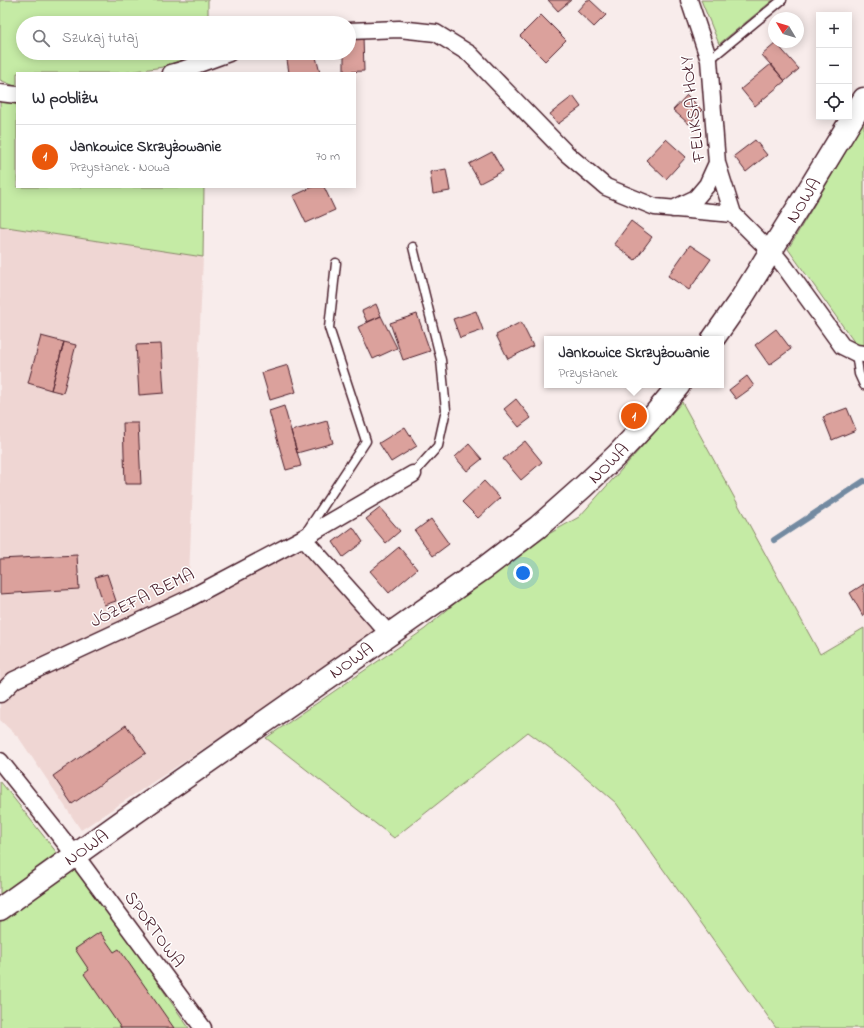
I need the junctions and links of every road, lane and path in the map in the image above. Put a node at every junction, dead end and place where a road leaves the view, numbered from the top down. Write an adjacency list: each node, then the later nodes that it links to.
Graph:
1 (689, 0): 5 (street, FELIKSA HOŁY)
2 (782, 0): 5 (lane)
3 (356, 31): 11 (street)
4 (210, 60): 6 (street)
5 (709, 60): 10 (street, FELIKSA HOŁY)
6 (175, 72)
7 (0, 93): 8 (street)
8 (16, 95)
9 (864, 99): 14 (street, NOWA)
10 (717, 162): 11 (street); 12 (street, FELIKSA HOŁY)
11 (673, 209): 12 (street)
12 (733, 214): 14 (street)
13 (412, 247): 20 (lane)
14 (771, 250): 16 (street, NOWA); 17 (street)
15 (336, 263): 21 (lane, JÓZEFA BEMA)
16 (715, 336)
17 (860, 354): 18 (lane)
18 (864, 385)
19 (677, 388): 22 (street, NOWA)
20 (413, 474): 21 (street, JÓZEFA BEMA)
21 (303, 538): 22 (street); 23 (street, JÓZEFA BEMA)
22 (389, 634): 25 (street, NOWA)
23 (0, 694)
24 (0, 761): 25 (street, SPORTOWA)
25 (75, 855): 26 (street, NOWA); 27 (street, SPORTOWA)
26 (0, 908)
27 (203, 1028)

